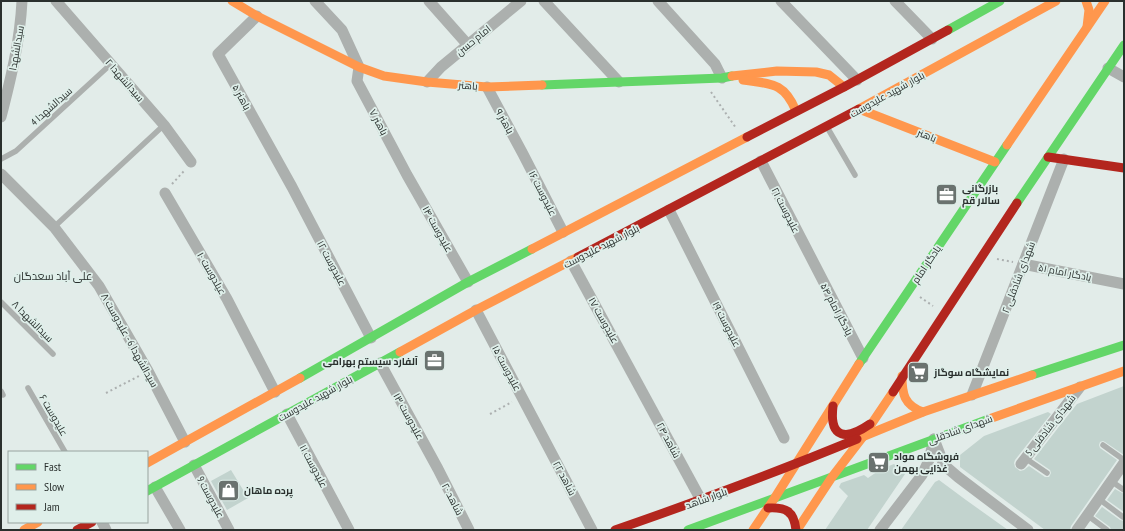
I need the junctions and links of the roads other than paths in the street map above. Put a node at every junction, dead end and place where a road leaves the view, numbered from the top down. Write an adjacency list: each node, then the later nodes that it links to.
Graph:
1 (22, 1): 32 (street, سیدالشهدا)
2 (56, 1): 20 (street, سیدالشهدا ۲)
3 (232, 1): 15 (main road, باهنر)
4 (315, 1): 21 (street, باهنر ۷)
5 (428, 1): 18 (street)
6 (522, 1): 18 (street, امام حسن)
7 (544, 1): 27 (street)
8 (658, 1): 24 (street)
9 (781, 1): 25 (street)
10 (895, 1): 17 (street)
11 (1000, 1): 17 (main road)
12 (1056, 1): 30 (main road, بلوار شهید علیدوست)
13 (1086, 1): 16 (main road)
14 (1105, 1): 16 (main road, یادگار امام)
15 (256, 16): 21 (main road, باهنر); 46 (street, باهنر ۵)
16 (1087, 27): 41 (main road, یادگار امام)
17 (932, 39): 25 (main road)
18 (468, 45): 26 (street, امام حسن)
19 (1124, 45): 22 (main road)
20 (111, 63): 33 (street, سیدالشهدا ۲); 38 (lane, سیدالشهدا 4)
21 (359, 67): 26 (main road, باهنر); 44 (street, باهنر ۷)
22 (1108, 68): 23 (street); 36 (main road)
23 (1124, 77)
24 (722, 78): 27 (main road, باهنر); 29 (main road, باهنر); 31 (main road, باهنر)
25 (856, 80): 29 (main road)
26 (427, 82): 28 (main road, باهنر)
27 (619, 82): 28 (main road, باهنر)
28 (487, 87): 35 (street, باهنر ۹)
29 (844, 87): 31 (main road)
30 (859, 109): 34 (main road, بلوار شهید علیدوست); 41 (main road, باهنر)
31 (796, 111): 50 (main road)
32 (1, 117)
33 (164, 125): 39 (street, سیدالشهدا ۲); 49 (lane)
34 (827, 127): 40 (main road, بلوار شهید علیدوست); 45 (lane)
35 (523, 154): 50 (street, علیدوست ۱۶)
36 (1048, 157): 37 (main road); 64 (main road)
37 (1064, 159): 42 (main road); 53 (street, شهدای شادقلی ۲)
38 (1, 160)
39 (191, 162)
40 (762, 162): 48 (main road, بلوار شهید علیدوست); 51 (street, علیدوست ۲۱)
41 (995, 162): 61 (main road, یادگار امام)
42 (1124, 168)
43 (1, 174): 49 (street, سیدالشهدا 6 - علیدوست ۸)
44 (407, 175): 54 (street, علیدوست ۱۴)
45 (855, 175)
46 (292, 187): 58 (street, علیدوست ۱۲)
47 (165, 193): 68 (street, عیلدوست ۱۰)
48 (669, 210): 52 (main road, بلوار شهید علیدوست); 75 (street, علیدوست ۱۹)
49 (54, 227): 78 (street, سیدالشهدا 6 - علیدوست ۸)
50 (563, 232): 54 (main road)
51 (811, 260): 61 (street, یادگار امام ۵۴)
52 (571, 261): 57 (main road, بلوار شهید علیدوست); 65 (street, علیدوست ۱۷)
53 (1023, 264): 55 (street, یادگار امام ۵۱); 69 (street, شهدای شادقلی ۲)
54 (468, 282): 58 (main road)
55 (1124, 284)
56 (1, 302): 60 (lane, سیدالشهدا ۸)
57 (476, 310): 62 (main road, بلوار شهید علیدوست); 74 (street, علیدوست ۱۵)
58 (372, 338): 68 (main road)
59 (1124, 345): 69 (main road)
60 (53, 354)
61 (863, 358): 70 (main road, یادگار امام)
62 (380, 363): 72 (main road, بلوار شهید علیدوست); 86 (street, علیدوست ۱۳)
63 (1124, 371): 66 (main road, شهدای شادقلی)
64 (902, 376): 71 (main road); 73 (main road)
65 (636, 380): 94 (street, شاهد ۲۴)
66 (1080, 387): 77 (main road, شهدای شادقلی); 81 (street, شهدای شادقلی 5)
67 (28, 388): 80 (lane, علیدوست ۶)
68 (275, 392): 78 (main road)
69 (972, 395): 71 (main road)
70 (833, 406): 73 (main road); 84 (main road, یادگار امام)
71 (923, 412): 76 (main road)
72 (287, 414): 85 (main road, بلوار شهید علیدوست); 105 (street, علیدوست ۱۱)
73 (871, 424): 76 (main road)
74 (538, 427): 107 (street, شاهد ۲۲)
75 (784, 438)
76 (862, 438): 84 (main road); 88 (main road)
77 (934, 439): 88 (main road, شهدای شادقلی); 113 (street); 114 (street)
78 (185, 442): 82 (main road)
79 (1102, 445): 83 (lane)
80 (64, 451)
81 (1023, 461): 87 (lane)
82 (148, 462)
83 (1124, 463): 89 (street)
84 (796, 464): 92 (main road, یادگار امام); 94 (main road, بلوار شاهد)
85 (194, 465): 90 (main road, بلوار شهید علیدوست); 104 (street, علیدوست 9)
86 (438, 469): 106 (street, شاهد ۲۰)
87 (1047, 473)
88 (832, 477): 92 (main road, شهدای شادقلی); 112 (main road)
89 (1111, 481): 91 (lane); 93 (street)
90 (151, 489): 103 (street)
91 (1124, 490)
92 (774, 499): 95 (main road, یادگار امام); 100 (main road)
93 (1099, 499): 96 (street); 97 (lane)
94 (701, 500): 108 (main road, بلوار شاهد)
95 (768, 508): 111 (main road, یادگار امام); 112 (main road)
96 (1087, 515): 115 (street); 116 (lane)
97 (1123, 517)
98 (36, 523): 101 (main road)
99 (90, 523): 102 (main road)
100 (699, 526): 109 (main road); 110 (main road)
101 (24, 530)
102 (77, 530)
103 (180, 530)
104 (229, 530)
105 (349, 530)
106 (469, 530)
107 (592, 530)
108 (615, 530)
109 (688, 530)
110 (708, 530)
111 (753, 530)
112 (796, 530)
113 (880, 530)
114 (1028, 530)
115 (1077, 530)
116 (1107, 530)

